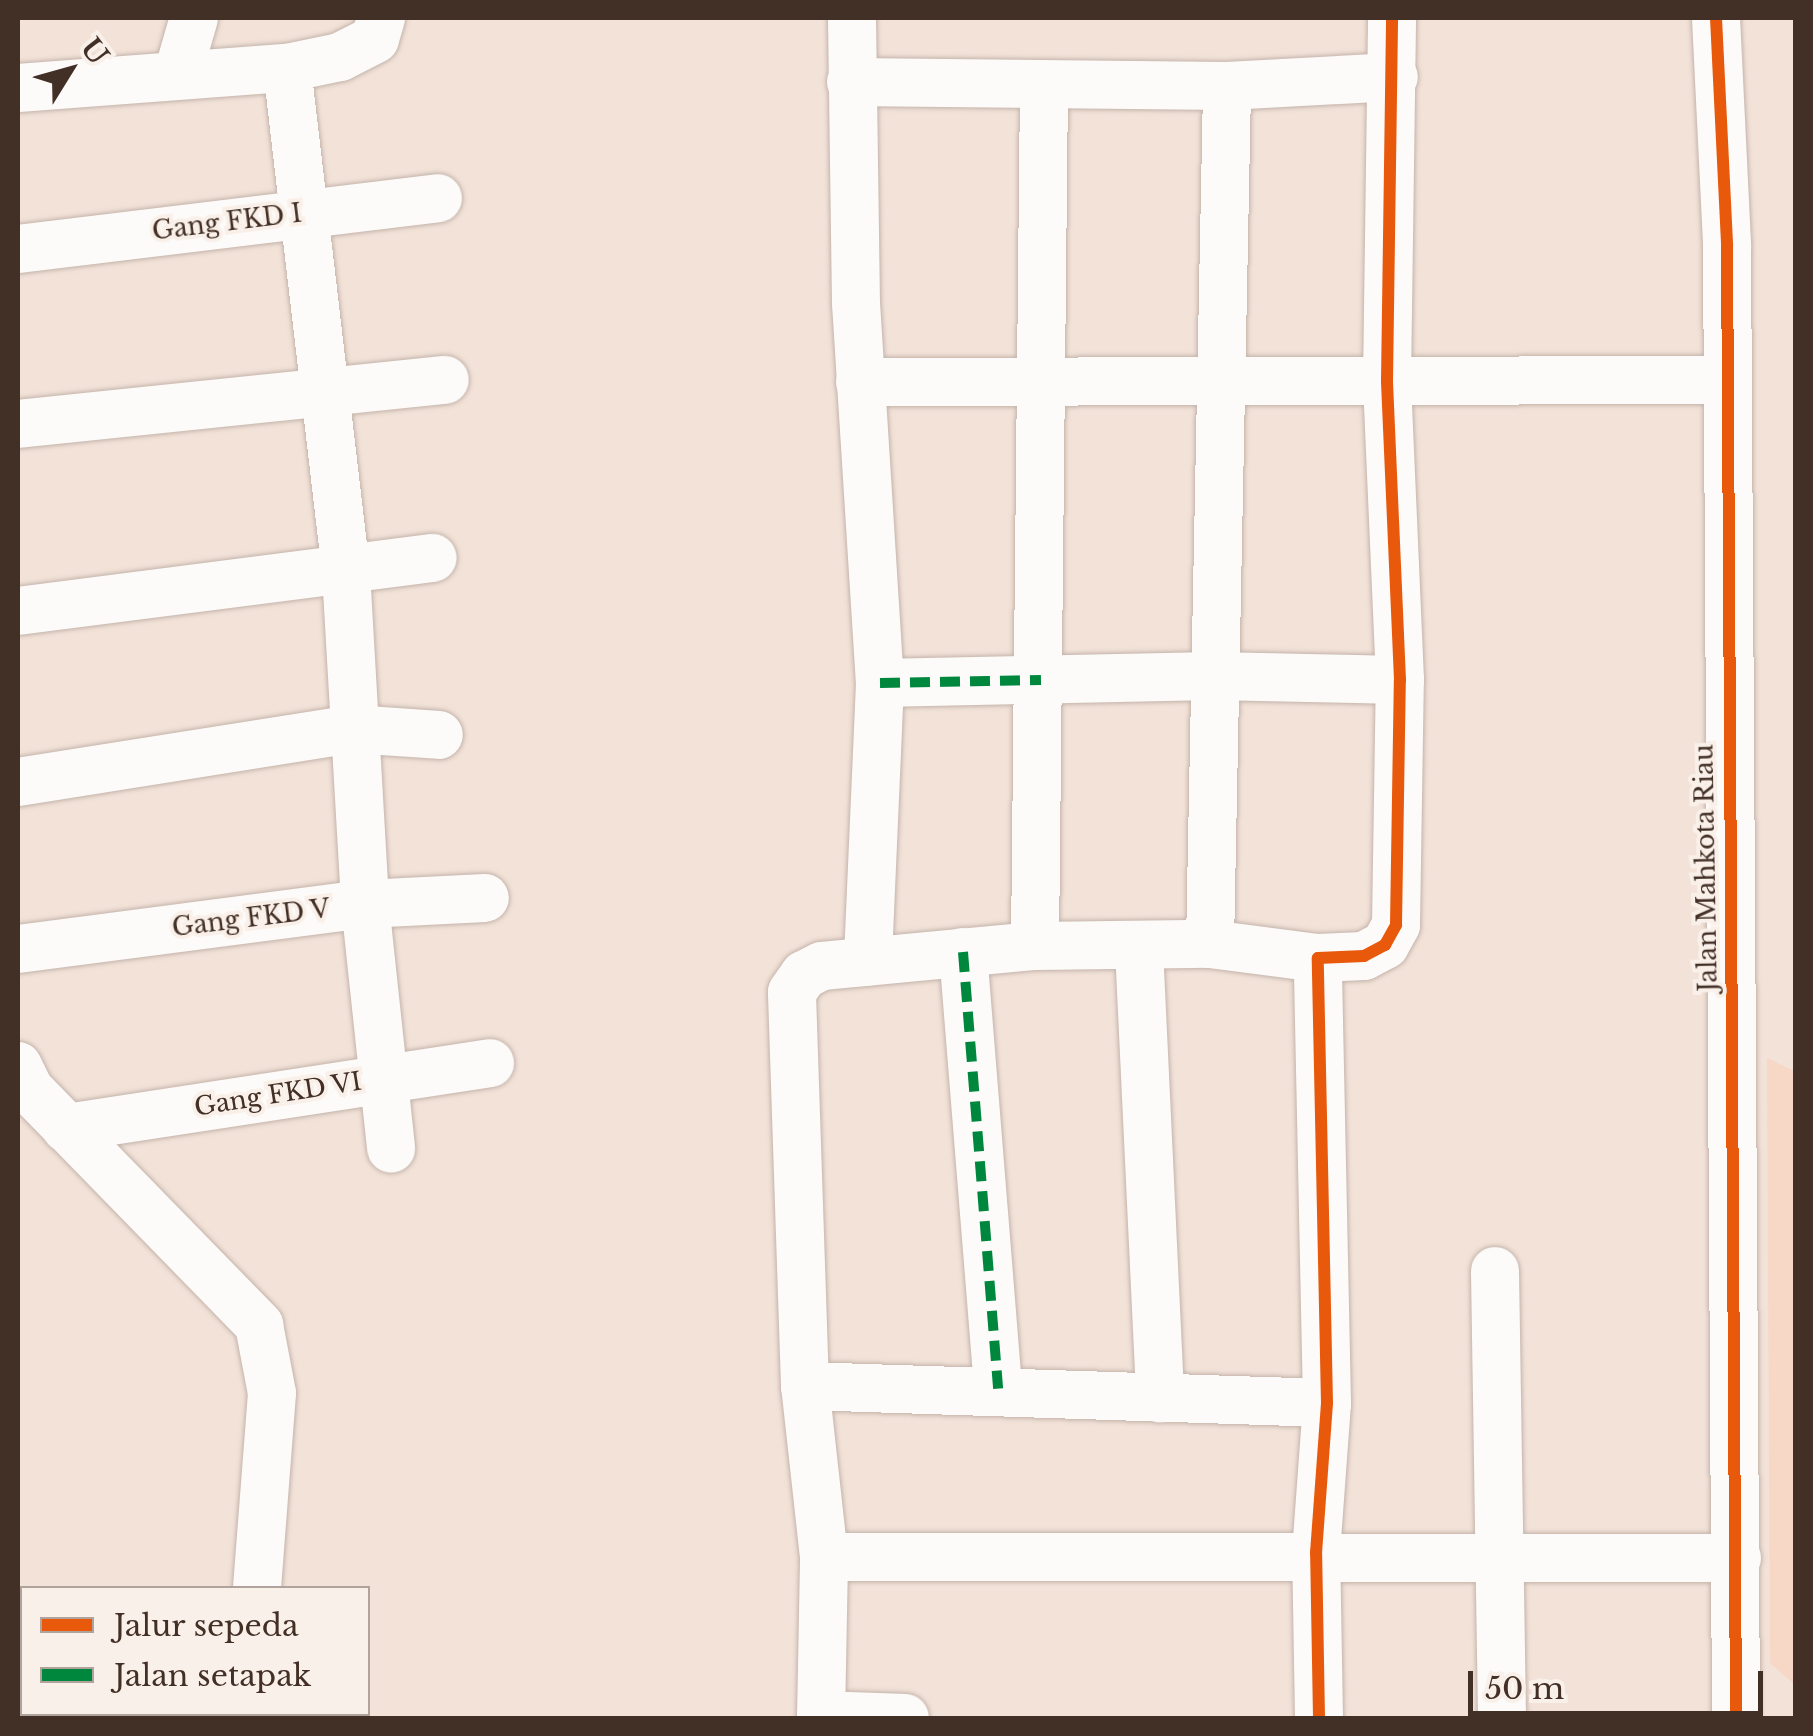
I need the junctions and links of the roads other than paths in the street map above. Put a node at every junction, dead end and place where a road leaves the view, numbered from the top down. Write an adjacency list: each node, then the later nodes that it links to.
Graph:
1 (194, 18): 7 (street)
2 (382, 18): 6 (street)
3 (852, 18): 9 (street)
4 (1392, 18): 8 (street)
5 (1716, 18): 17 (street, Jalan Mahkota Riau)
6 (287, 68): 7 (street); 14 (street)
7 (178, 73): 12 (street)
8 (1394, 77): 10 (street); 20 (street)
9 (851, 82): 11 (street); 21 (street)
10 (1227, 86): 11 (street); 19 (street)
11 (1044, 87): 18 (street)
12 (18, 88)
13 (438, 198): 14 (street, Gang FKD I)
14 (305, 213): 15 (street, Gang FKD I); 22 (street)
15 (18, 249)
16 (445, 380): 22 (street)
17 (1723, 380): 20 (street); 55 (street, Jalan Mahkota Riau)
18 (1040, 381): 19 (street); 21 (street); 28 (street)
19 (1218, 381): 20 (street); 27 (street)
20 (1387, 381): 29 (street)
21 (860, 382): 30 (street)
22 (324, 388): 23 (street); 25 (street)
23 (18, 424)
24 (433, 558): 25 (street)
25 (346, 572): 26 (street); 31 (street)
26 (18, 611)
27 (1213, 676): 28 (street); 29 (street); 36 (street)
28 (1041, 680): 30 (street); 37 (street)
29 (1400, 680): 41 (street)
30 (880, 683): 42 (street)
31 (352, 729): 32 (street); 33 (street); 35 (street)
32 (439, 735)
33 (18, 782)
34 (484, 898): 35 (street, Gang FKD V)
35 (365, 904): 39 (street, Gang FKD V); 45 (street)
36 (1210, 944): 38 (street); 41 (street)
37 (1035, 946): 38 (street); 40 (street)
38 (1139, 948): 51 (street)
39 (18, 949)
40 (963, 952): 42 (street); 50 (street)
41 (1318, 958): 52 (street)
42 (868, 962): 49 (street)
43 (490, 1063): 45 (street, Gang FKD VI)
44 (18, 1066): 46 (street)
45 (380, 1079): 46 (street, Gang FKD VI); 47 (street)
46 (66, 1128): 57 (street)
47 (391, 1149)
48 (1494, 1271): 56 (street)
49 (805, 1386): 50 (street); 54 (street)
50 (998, 1389): 51 (street)
51 (1160, 1399): 52 (street)
52 (1328, 1403): 53 (street)
53 (1316, 1553): 54 (street); 56 (street); 60 (street)
54 (824, 1557): 58 (street)
55 (1738, 1558): 56 (street); 62 (street, Jalan Mahkota Riau)
56 (1502, 1560): 61 (street)
57 (256, 1586)
58 (821, 1717): 59 (street)
59 (905, 1718)
60 (1320, 1718)
61 (1502, 1718)
62 (1736, 1718)

